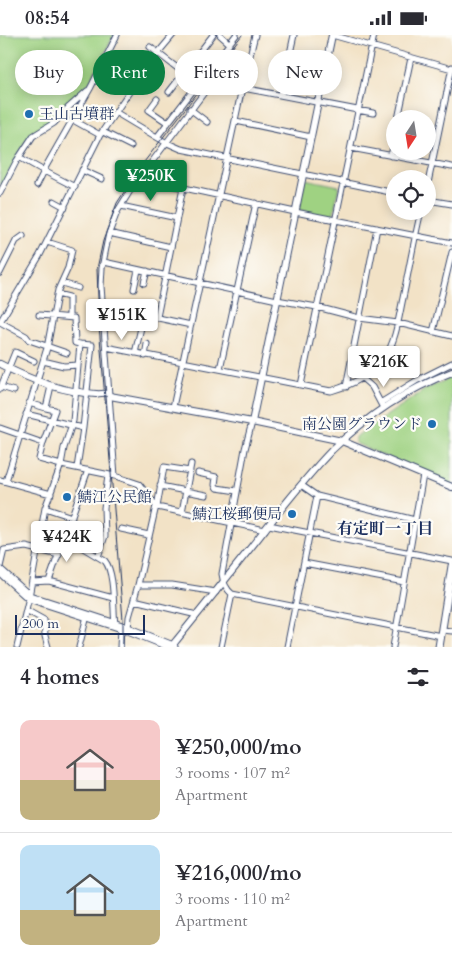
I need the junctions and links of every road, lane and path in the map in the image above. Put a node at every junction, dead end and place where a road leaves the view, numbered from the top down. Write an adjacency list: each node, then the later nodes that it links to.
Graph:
1 (117, 35): 22 (street)
2 (173, 35): 14 (street)
3 (213, 35): 15 (street)
4 (220, 35): 10 (street)
5 (236, 35): 10 (street)
6 (255, 35): 17 (street)
7 (294, 35): 18 (street)
8 (332, 35): 11 (street); 30 (street)
9 (374, 35): 11 (street)
10 (230, 44): 16 (street)
11 (372, 46): 19 (street); 32 (street)
12 (150, 47): 13 (street)
13 (153, 50)
14 (161, 50)
15 (201, 50)
16 (225, 50)
17 (251, 50)
18 (291, 50)
19 (412, 58): 20 (street); 33 (street)
20 (452, 68): 50 (street)
21 (175, 84): 23 (street)
22 (91, 87): 36 (street); 47 (street)
23 (169, 92)
24 (126, 95): 34 (street)
25 (190, 95): 39 (street)
26 (201, 95): 31 (street)
27 (241, 95): 37 (street)
28 (281, 95): 30 (street)
29 (157, 99): 39 (street)
30 (318, 103): 32 (street); 42 (street)
31 (190, 109): 38 (street); 43 (street)
32 (358, 110): 35 (street); 45 (street)
33 (400, 110)
34 (114, 112): 40 (street); 41 (street)
35 (373, 113)
36 (73, 120): 40 (street); 54 (street)
37 (236, 121): 42 (street); 48 (street)
38 (207, 122)
39 (168, 123): 41 (street)
40 (102, 133): 44 (street); 52 (street)
41 (157, 137): 43 (street)
42 (311, 137): 55 (street)
43 (165, 142): 48 (street); 56 (street)
44 (131, 146)
45 (351, 148): 46 (street); 58 (street)
46 (386, 155)
47 (19, 157): 54 (street); 62 (street)
48 (227, 158): 55 (street); 64 (street)
49 (414, 160): 50 (street)
50 (431, 163): 51 (street); 53 (street)
51 (452, 167)
52 (82, 170): 57 (street); 60 (street)
53 (430, 170)
54 (44, 171): 59 (street); 60 (street)
55 (303, 174): 58 (street); 71 (street)
56 (138, 178): 61 (street); 69 (street)
57 (102, 179)
58 (344, 183): 63 (street); 73 (street)
59 (37, 185)
60 (74, 187): 70 (street)
61 (183, 188): 64 (street); 72 (street)
62 (1, 190)
63 (386, 191)
64 (218, 196): 67 (street); 90 (street)
65 (54, 201): 70 (street)
66 (436, 201): 68 (street)
67 (256, 203): 71 (street); 93 (street)
68 (452, 204)
69 (121, 206): 72 (street); 76 (street)
70 (65, 207): 79 (street)
71 (295, 212): 73 (street); 95 (street)
72 (177, 218): 81 (street)
73 (335, 220): 75 (street); 97 (street)
74 (419, 220): 77 (street)
75 (377, 228): 77 (street); 104 (street)
76 (109, 233): 81 (street); 83 (street)
77 (416, 235): 80 (street); 106 (street)
78 (23, 236): 86 (street)
79 (47, 242): 88 (street); 98 (street)
80 (452, 243)
81 (171, 247): 87 (street)
82 (452, 252): 108 (street)
83 (104, 262): 84 (street); 96 (street)
84 (138, 270): 85 (street); 92 (street)
85 (146, 271): 87 (street); 89 (street)
86 (0, 273)
87 (165, 275): 90 (street); 103 (street)
88 (62, 283): 91 (street); 94 (street)
89 (144, 283)
90 (201, 283): 93 (street); 107 (street)
91 (78, 288)
92 (134, 289)
93 (238, 291): 95 (street); 126 (street)
94 (57, 294): 101 (street); 102 (street)
95 (277, 300): 97 (street); 128 (street)
96 (102, 306): 100 (street); 112 (street)
97 (317, 307): 104 (street); 131 (street)
98 (2, 315): 105 (street)
99 (39, 315): 101 (street)
100 (144, 315): 103 (street); 116 (street)
101 (53, 317): 102 (street); 114 (street)
102 (69, 317): 110 (street)
103 (157, 317): 107 (street)
104 (359, 318): 106 (street); 133 (street)
105 (0, 322): 114 (street)
106 (398, 323): 108 (street); 113 (street)
107 (191, 325): 121 (street)
108 (433, 332): 109 (street)
109 (452, 336)
110 (80, 344): 124 (street); 137 (street)
111 (147, 344): 117 (street)
112 (106, 347): 116 (street); 139 (street)
113 (391, 347): 118 (street); 129 (street)
114 (47, 348): 115 (street); 120 (street)
115 (67, 353)
116 (135, 353): 117 (street)
117 (145, 355): 121 (street)
118 (412, 357)
119 (34, 361): 125 (street)
120 (43, 361): 124 (street); 130 (street)
121 (183, 363): 126 (street); 142 (street)
122 (452, 363): 141 (street)
123 (0, 364): 125 (street)
124 (78, 365): 136 (street)
125 (8, 369): 130 (street); 134 (street)
126 (220, 369): 128 (street)
127 (452, 372): 141 (street)
128 (261, 378): 131 (street); 146 (street)
129 (362, 378): 133 (street); 141 (street)
130 (36, 381): 132 (street); 140 (street)
131 (301, 385): 133 (street)
132 (51, 386): 136 (street); 143 (street)
133 (346, 387)
134 (0, 388): 135 (street)
135 (14, 391)
136 (76, 392): 137 (street); 147 (street)
137 (88, 393): 138 (street); 149 (street)
138 (96, 394): 139 (street)
139 (110, 396): 142 (street); 161 (street)
140 (30, 403): 143 (street); 144 (street)
141 (382, 406): 151 (street)
142 (173, 407): 146 (street)
143 (46, 408): 145 (street)
144 (26, 414): 145 (street); 150 (street)
145 (52, 421): 147 (street); 152 (street)
146 (252, 422): 151 (street); 167 (street)
147 (72, 426): 149 (street); 154 (street)
148 (0, 428): 150 (street)
149 (83, 428): 155 (street)
150 (19, 435): 152 (street); 162 (street)
151 (342, 441): 160 (street); 163 (street)
152 (43, 443): 154 (street)
153 (192, 464): 157 (street)
154 (61, 465): 155 (street); 168 (street)
155 (77, 468): 156 (street)
156 (88, 470): 159 (street); 174 (street)
157 (190, 471): 164 (street); 166 (street)
158 (198, 473): 167 (street)
159 (108, 475): 161 (street); 187 (street)
160 (423, 475): 165 (street); 175 (street)
161 (115, 476): 171 (street)
162 (3, 480): 168 (street)
163 (301, 485): 170 (street); 178 (street)
164 (160, 486): 166 (street); 171 (street)
165 (452, 487)
166 (186, 491): 169 (street); 173 (street)
167 (237, 491): 176 (street)
168 (51, 494): 172 (street)
169 (206, 495)
170 (318, 496): 175 (street); 180 (street)
171 (156, 506): 173 (street); 181 (street)
172 (45, 509): 174 (street); 177 (street)
173 (182, 512): 176 (street)
174 (72, 517): 182 (street)
175 (415, 520): 185 (street)
176 (232, 522): 178 (street); 195 (street)
177 (42, 524): 182 (street); 183 (street)
178 (267, 527): 180 (street); 195 (street)
179 (121, 529): 181 (street)
180 (310, 533): 185 (street); 189 (street)
181 (149, 535): 196 (street)
182 (64, 537): 186 (street); 187 (street)
183 (38, 549): 184 (street); 186 (street); 193 (street)
184 (2, 550): 191 (street)
185 (409, 553): 188 (street); 194 (street)
186 (59, 555): 192 (street)
187 (98, 557): 201 (street)
188 (452, 561)
189 (304, 563): 194 (street); 203 (street)
190 (452, 566): 199 (main road)
191 (0, 569): 200 (highway)
192 (49, 581): 193 (street); 201 (street)
193 (32, 582): 200 (street)
194 (404, 582): 208 (street)
195 (223, 583): 197 (street); 198 (street)
196 (138, 585): 197 (street); 202 (street)
197 (216, 592): 205 (street)
198 (232, 594): 203 (street); 216 (street)
199 (450, 596): 210 (main road)
200 (29, 597): 204 (street); 206 (highway)
201 (112, 598): 207 (street)
202 (134, 600): 205 (street); 207 (street)
203 (295, 607): 208 (street); 217 (street)
204 (26, 610): 211 (street); 212 (street)
205 (198, 615): 215 (street)
206 (88, 616): 207 (highway); 213 (street)
207 (121, 627): 214 (street); 215 (highway)
208 (396, 628): 210 (street); 218 (street)
209 (452, 631): 210 (street)
210 (441, 633): 219 (main road)
211 (17, 647)
212 (48, 647)
213 (79, 647)
214 (120, 647)
215 (172, 647)
216 (221, 647)
217 (288, 647)
218 (393, 647)
219 (439, 647)

